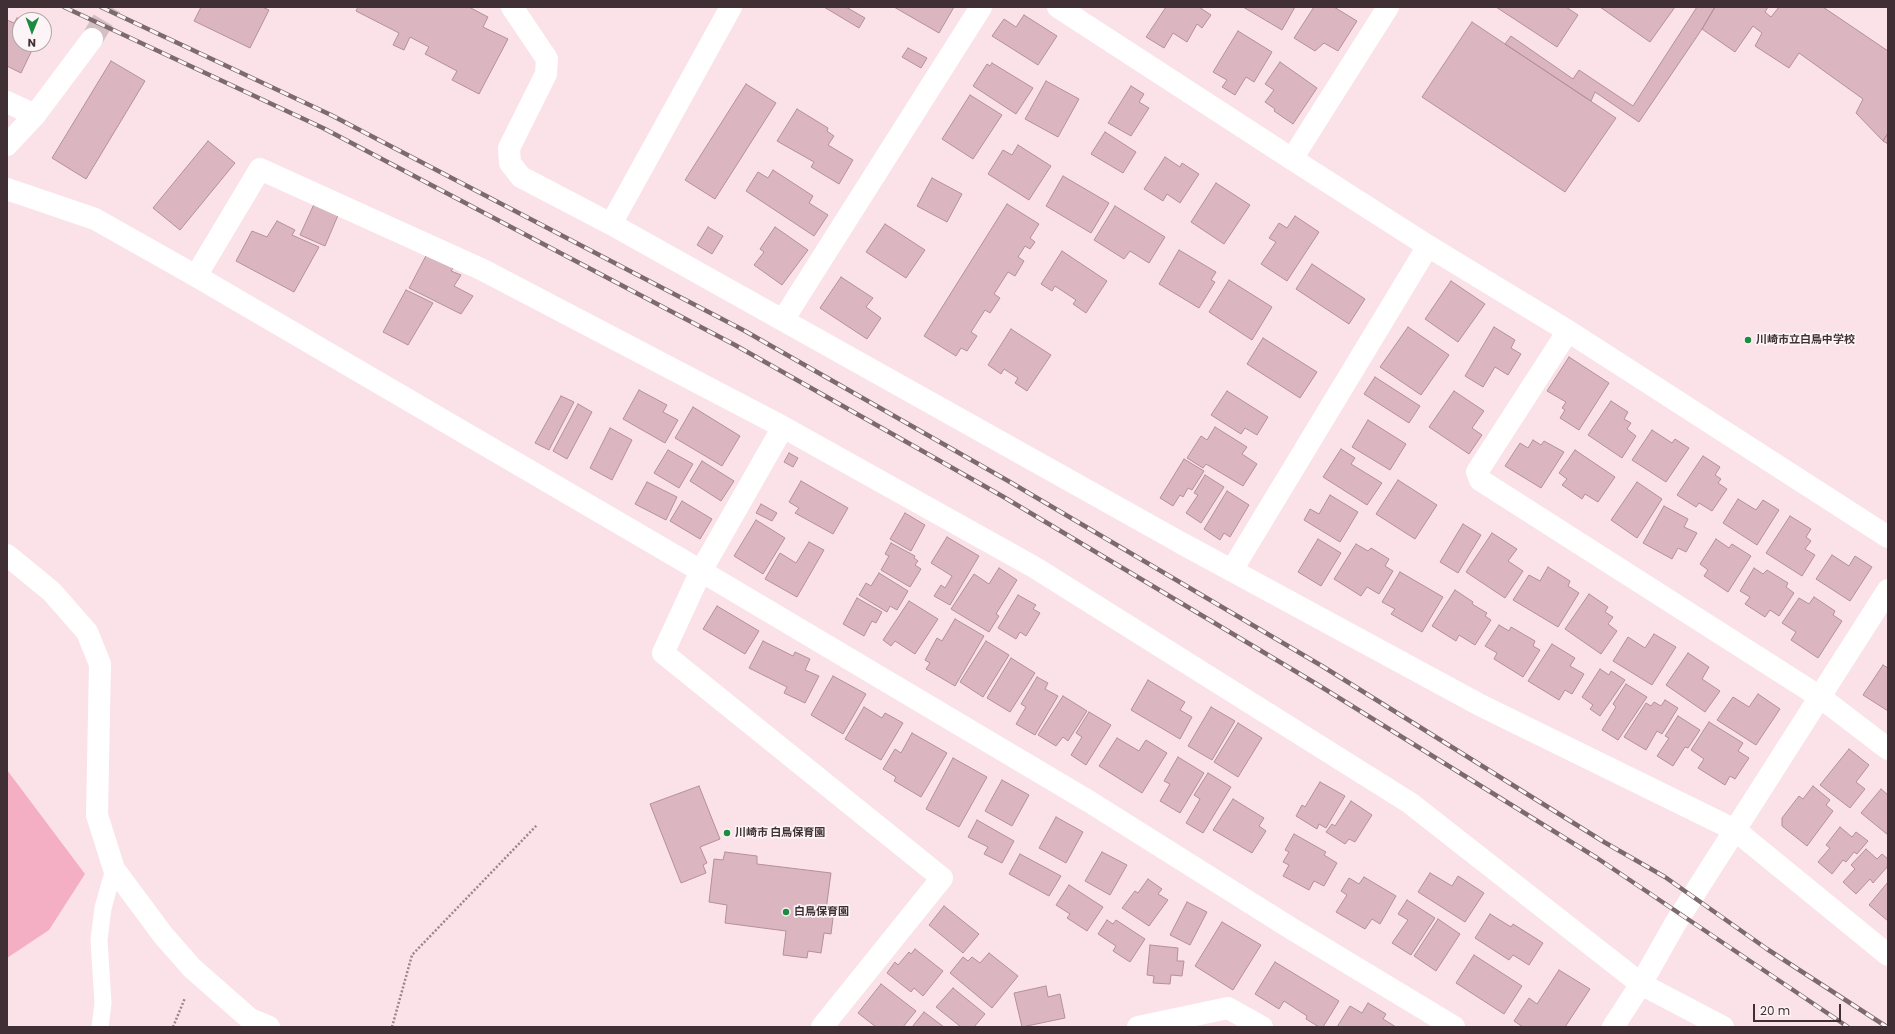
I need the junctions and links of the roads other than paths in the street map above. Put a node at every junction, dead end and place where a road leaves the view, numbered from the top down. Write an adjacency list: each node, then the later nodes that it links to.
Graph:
1 (512, 7): 12 (street)
2 (731, 7): 12 (street)
3 (981, 7): 15 (street)
4 (1058, 7): 10 (street)
5 (1388, 7): 10 (street)
6 (92, 39): 8 (street)
7 (7, 102): 8 (street)
8 (35, 114): 9 (street)
9 (7, 145)
10 (1292, 160): 13 (street)
11 (7, 189): 14 (street)
12 (611, 224): 15 (street)
13 (1428, 246): 16 (street); 20 (street)
14 (196, 276): 17 (street); 21 (street)
15 (783, 320): 20 (street)
16 (1568, 331): 18 (street); 23 (street)
17 (783, 427): 21 (street); 28 (street)
18 (1888, 537)
19 (7, 555): 26 (street)
20 (1232, 570): 25 (street)
21 (701, 571): 31 (street); 34 (street)
22 (1888, 590): 23 (street)
23 (1820, 697): 24 (street); 25 (street)
24 (1888, 749)
25 (1735, 830): 27 (street); 28 (street)
26 (114, 869): 29 (lane); 30 (street)
27 (1888, 955)
28 (1641, 984): 35 (street); 36 (street)
29 (100, 1027)
30 (269, 1027)
31 (822, 1027)
32 (1138, 1027): 33 (street)
33 (1262, 1027)
34 (1454, 1027)
35 (1613, 1027)
36 (1723, 1027)

